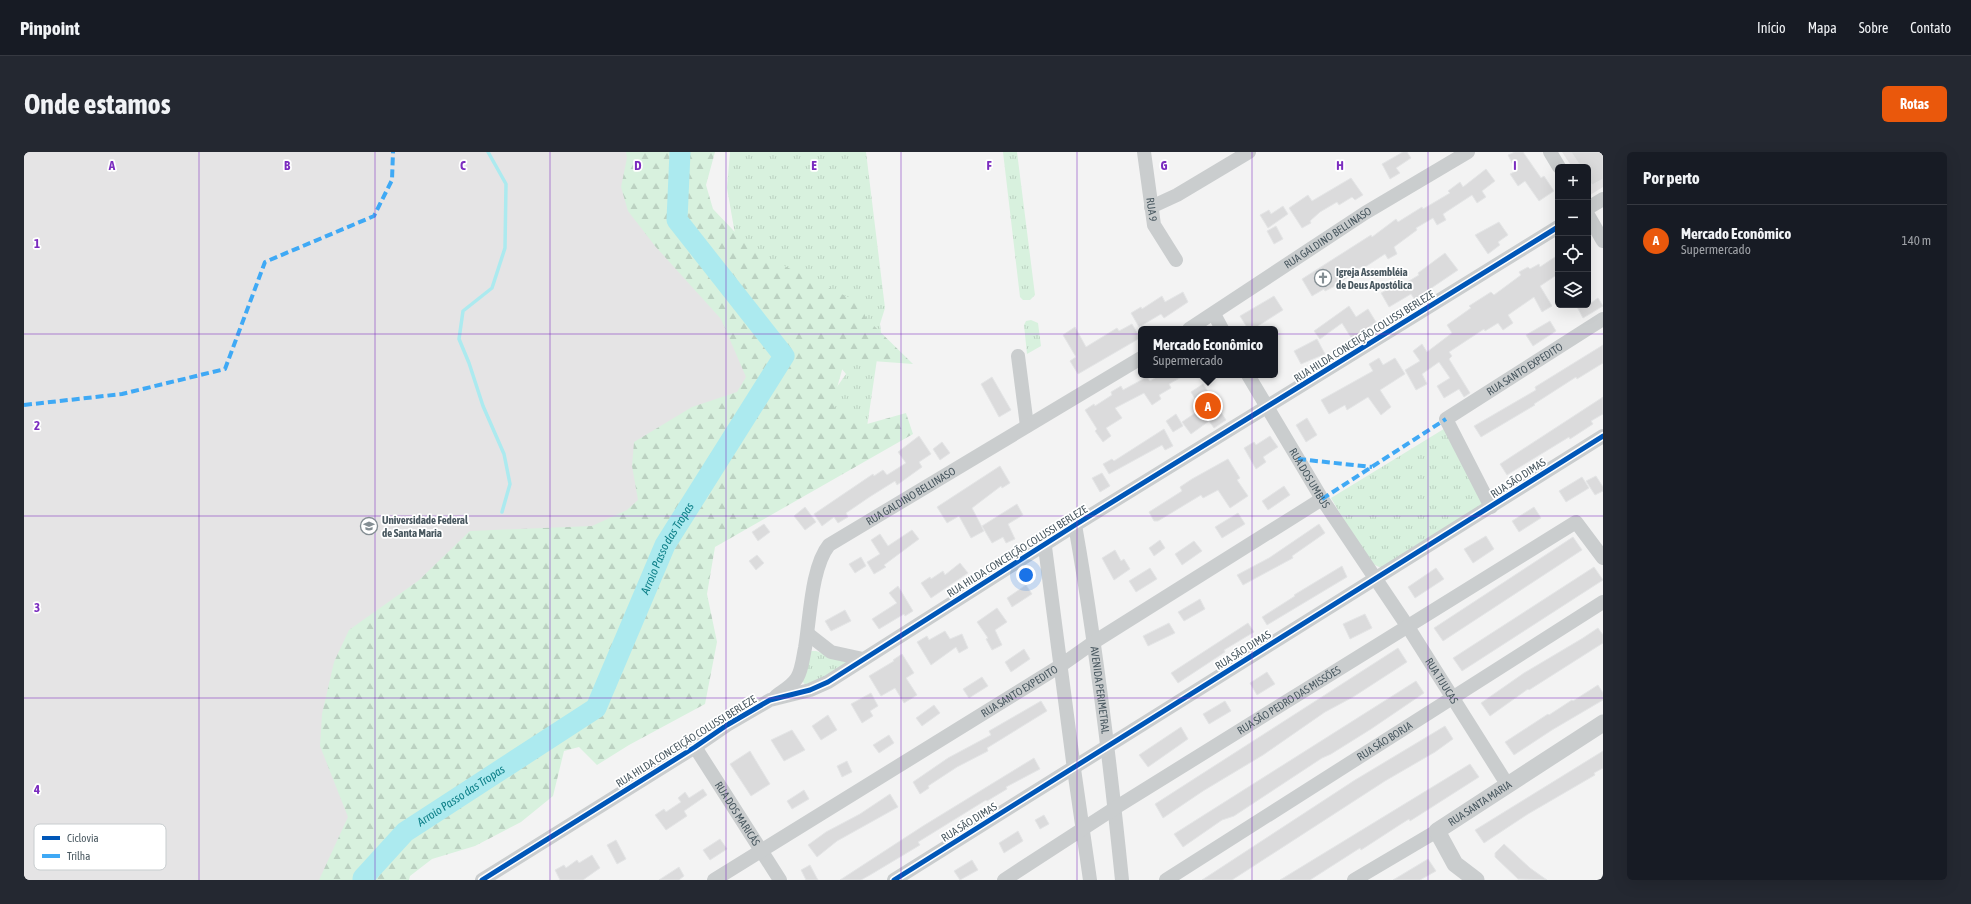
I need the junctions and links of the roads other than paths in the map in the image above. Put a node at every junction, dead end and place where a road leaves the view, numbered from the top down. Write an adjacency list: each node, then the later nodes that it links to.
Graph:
1 (1144, 152): 8 (street, RUA 9)
2 (1249, 152): 8 (street)
3 (1468, 152): 13 (street, RUA GALDINO BELLINASO)
4 (1550, 152): 5 (street)
5 (1557, 164)
6 (1603, 199): 7 (street)
7 (1591, 206)
8 (1151, 207): 12 (street, RUA 9)
9 (1591, 220): 11 (street)
10 (1555, 229): 20 (street, RUA HILDA CONCEIÇÃO COLUSSI BERLEZE)
11 (1603, 241)
12 (1176, 260)
13 (1214, 314): 15 (street, RUA GALDINO BELLINASO); 16 (street)
14 (1603, 320): 24 (street, RUA SANTO EXPEDITO)
15 (1194, 326)
16 (1220, 326)
17 (1018, 356): 21 (street)
18 (1138, 360): 21 (street, RUA GALDINO BELLINASO)
19 (1250, 378): 20 (street, RUA DOS UMBUS)
20 (1267, 408): 23 (street, RUA DOS UMBUS); 25 (street, RUA HILDA CONCEIÇÃO COLUSSI BERLEZE)
21 (1028, 426): 31 (street, RUA GALDINO BELLINASO)
22 (1603, 436): 24 (street, RUA SÃO DIMAS)
23 (1322, 499): 28 (street, RUA DOS UMBUS); 32 (street, RUA SANTO EXPEDITO)
24 (1491, 507): 28 (street, RUA SÃO DIMAS)
25 (1076, 526): 26 (street, RUA HILDA CONCEIÇÃO COLUSSI BERLEZE); 32 (street, AVENIDA PERIMETRAL)
26 (1045, 547): 33 (street, RUA HILDA CONCEIÇÃO COLUSSI BERLEZE); 34 (street)
27 (1603, 558): 30 (street, RUA SÃO PEDRO DAS MISSÕES)
28 (1376, 579): 30 (street, RUA TIJUCAS); 41 (street, RUA SÃO DIMAS)
29 (1603, 602): 37 (street, RUA SÃO BORJA)
30 (1408, 627): 37 (street, RUA TIJUCAS); 44 (street, RUA SÃO PEDRO DAS MISSÕES)
31 (808, 634): 33 (street); 35 (street, RUA GALDINO BELLINASO)
32 (1094, 642): 34 (street, RUA SANTO EXPEDITO); 41 (street, AVENIDA PERIMETRAL)
33 (863, 659): 36 (street, RUA HILDA CONCEIÇÃO COLUSSI BERLEZE)
34 (1060, 666): 42 (street); 47 (street, RUA SANTO EXPEDITO)
35 (795, 680): 36 (street); 38 (street, RUA GALDINO BELLINASO)
36 (805, 692): 38 (street, RUA HILDA CONCEIÇÃO COLUSSI BERLEZE)
37 (1451, 698): 43 (street, RUA TIJUCAS); 55 (street, RUA SÃO BORJA)
38 (770, 700): 40 (street, RUA HILDA CONCEIÇÃO COLUSSI BERLEZE)
39 (1603, 723): 43 (street, RUA SANTA MARIA)
40 (695, 747): 47 (street, RUA DOS MARICÁS); 48 (street, RUA HILDA CONCEIÇÃO COLUSSI BERLEZE)
41 (1107, 747): 42 (street, RUA SÃO DIMAS); 44 (street, AVENIDA PERIMETRAL)
42 (1074, 768): 45 (street); 51 (street, RUA SÃO DIMAS)
43 (1507, 784): 46 (street, RUA SANTA MARIA)
44 (1115, 808): 45 (street, RUA SÃO PEDRO DAS MISSÕES); 54 (street, AVENIDA PERIMETRAL)
45 (1082, 829): 52 (street, RUA SÃO PEDRO DAS MISSÕES); 53 (street)
46 (1437, 831): 56 (street, RUA SANTA MARIA); 57 (street)
47 (761, 850): 49 (street, RUA SANTO EXPEDITO); 50 (street, RUA DOS MARICÁS)
48 (482, 880)
49 (714, 880)
50 (780, 880)
51 (894, 880)
52 (1004, 880)
53 (1090, 880)
54 (1122, 880)
55 (1166, 880)
56 (1354, 880)
57 (1476, 880)

